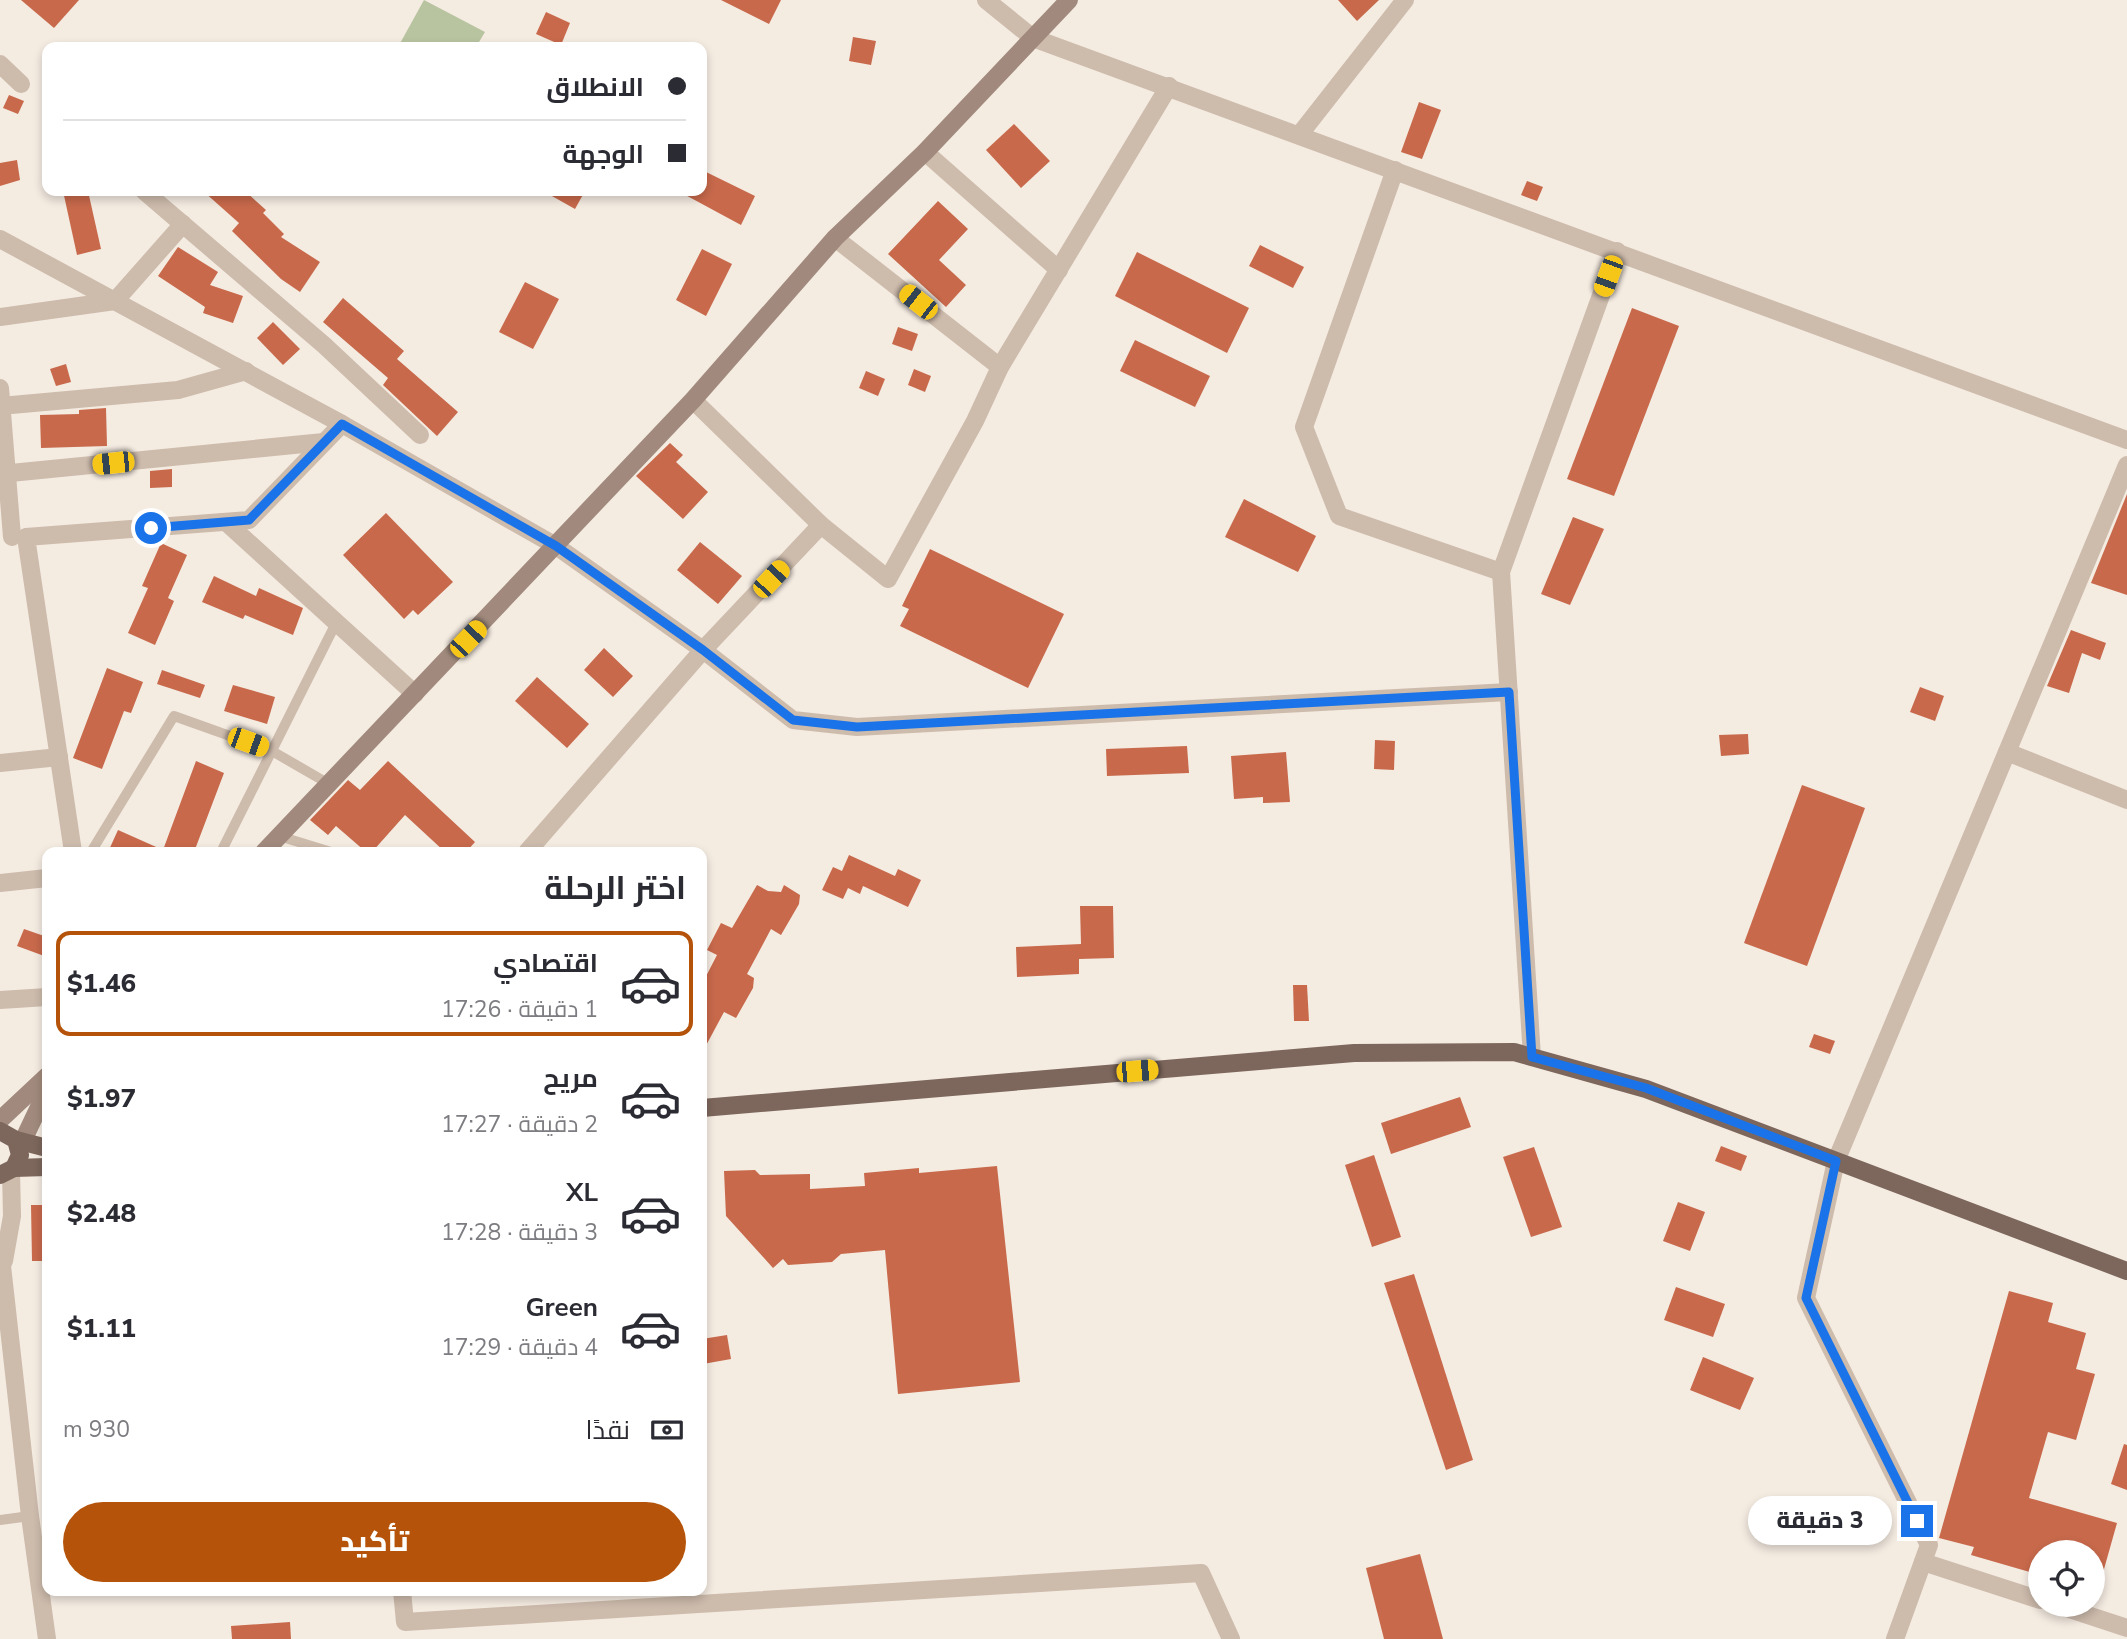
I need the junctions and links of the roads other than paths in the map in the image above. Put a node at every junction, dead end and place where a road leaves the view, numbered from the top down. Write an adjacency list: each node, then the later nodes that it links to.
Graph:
1 (986, 0): 4 (street)
2 (1069, 0): 4 (main road)
3 (1405, 0): 8 (street)
4 (1033, 38): 7 (street); 9 (main road)
5 (0, 64): 6 (street)
6 (21, 84)
7 (1169, 86): 8 (street); 18 (street)
8 (1300, 134): 10 (street)
9 (925, 152): 13 (main road); 18 (street)
10 (1395, 170): 16 (street); 35 (street)
11 (150, 196): 12 (street)
12 (183, 224): 19 (street); 26 (street)
13 (835, 238): 21 (street); 24 (main road)
14 (0, 239): 15 (street)
15 (22, 251): 17 (street); 19 (street)
16 (1616, 251): 27 (street); 35 (street)
17 (0, 253)
18 (1059, 271): 21 (street)
19 (115, 301): 20 (street); 22 (street)
20 (0, 317)
21 (1000, 367): 32 (street)
22 (246, 372): 23 (street); 25 (street)
23 (1, 400): 30 (street)
24 (693, 400): 32 (street); 34 (main road)
25 (342, 424): 28 (street); 34 (street)
26 (420, 435)
27 (2127, 440)
28 (324, 442): 30 (street); 31 (street)
29 (2127, 465): 41 (street)
30 (4, 473): 33 (street)
31 (226, 522): 33 (street); 36 (street)
32 (821, 525): 37 (street)
33 (12, 537): 42 (street)
34 (556, 546): 37 (street); 39 (main road)
35 (1501, 572): 38 (street)
36 (336, 623): 39 (street); 40 (lane)
37 (703, 650): 38 (street); 52 (street)
38 (1509, 692): 57 (street)
39 (415, 694): 44 (main road)
40 (272, 751): 44 (lane); 48 (lane); 49 (lane)
41 (2007, 752): 45 (street); 65 (street)
42 (59, 757): 43 (street); 47 (street)
43 (0, 763)
44 (329, 784): 46 (main road)
45 (2127, 800)
46 (279, 836): 50 (main road); 51 (lane)
47 (72, 847)
48 (94, 847)
49 (224, 847)
50 (269, 847)
51 (315, 847)
52 (531, 847)
53 (42, 879): 54 (street)
54 (0, 883)
55 (42, 997): 56 (street)
56 (0, 1000)
57 (1532, 1057): 60 (main road); 65 (main road)
58 (42, 1080): 61 (main road)
59 (42, 1099): 63 (main road)
60 (707, 1108)
61 (0, 1120)
62 (0, 1131): 63 (main road)
63 (19, 1143): 64 (main road); 67 (main road)
64 (42, 1147)
65 (1836, 1161): 69 (main road); 73 (street)
66 (42, 1168): 67 (main road)
67 (8, 1172): 68 (street)
68 (2, 1264): 70 (street)
69 (2127, 1270)
70 (8, 1390): 71 (street)
71 (30, 1516): 72 (lane); 79 (street)
72 (0, 1520)
73 (1923, 1562): 75 (street); 81 (street)
74 (403, 1596): 78 (street)
75 (2028, 1596)
76 (2094, 1617): 77 (street)
77 (2127, 1628)
78 (406, 1630): 80 (street)
79 (47, 1639)
80 (1231, 1639)
81 (1895, 1639)

